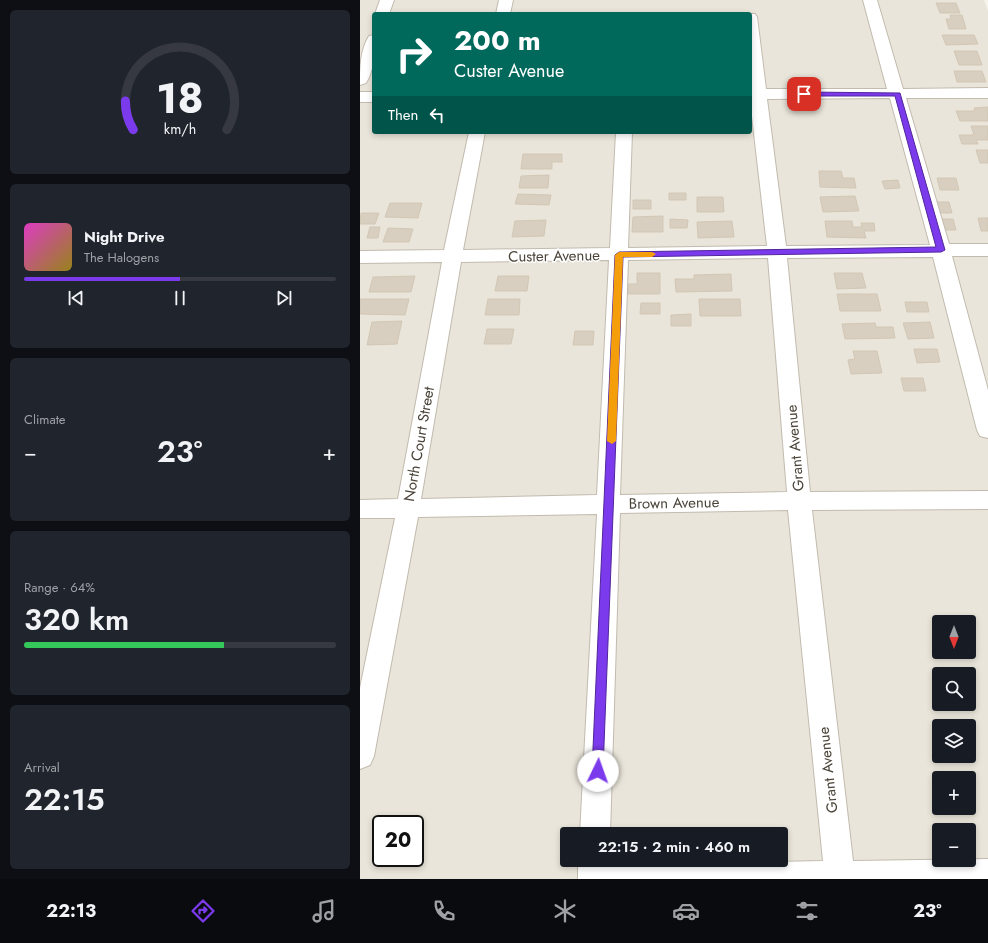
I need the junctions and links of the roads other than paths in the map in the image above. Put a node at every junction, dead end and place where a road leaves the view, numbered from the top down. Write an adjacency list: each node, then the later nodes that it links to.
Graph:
1 (387, 0): 5 (street)
2 (506, 0): 6 (street)
3 (748, 0): 7 (street, Grant Avenue)
4 (870, 0): 13 (street)
5 (383, 12)
6 (503, 12)
7 (750, 12)
8 (372, 45): 10 (street)
9 (752, 54): 12 (street, Grant Avenue)
10 (360, 80)
11 (988, 93): 13 (street)
12 (754, 94): 13 (street); 20 (street, Grant Avenue)
13 (898, 94): 18 (street)
14 (360, 97): 15 (street)
15 (372, 97)
16 (477, 134): 23 (street, North Court Street)
17 (624, 134): 21 (street)
18 (941, 250): 19 (street, Custer Avenue); 20 (street, Custer Avenue); 24 (street)
19 (988, 250)
20 (777, 253): 21 (street, Custer Avenue); 26 (street, Grant Avenue)
21 (619, 255): 23 (street, Custer Avenue); 27 (street)
22 (360, 257): 23 (street, Custer Avenue)
23 (452, 257): 29 (street, North Court Street)
24 (988, 430)
25 (988, 500): 26 (street, Brown Avenue)
26 (800, 501): 27 (street, Brown Avenue); 34 (street, Grant Avenue)
27 (609, 505): 29 (street, Brown Avenue); 31 (street)
28 (360, 509): 29 (street, Brown Avenue)
29 (408, 509): 30 (street, North Court Street)
30 (360, 756)
31 (595, 827)
32 (594, 867): 35 (street)
33 (988, 874): 34 (street)
34 (840, 877): 36 (street)
35 (593, 879)
36 (609, 879)

